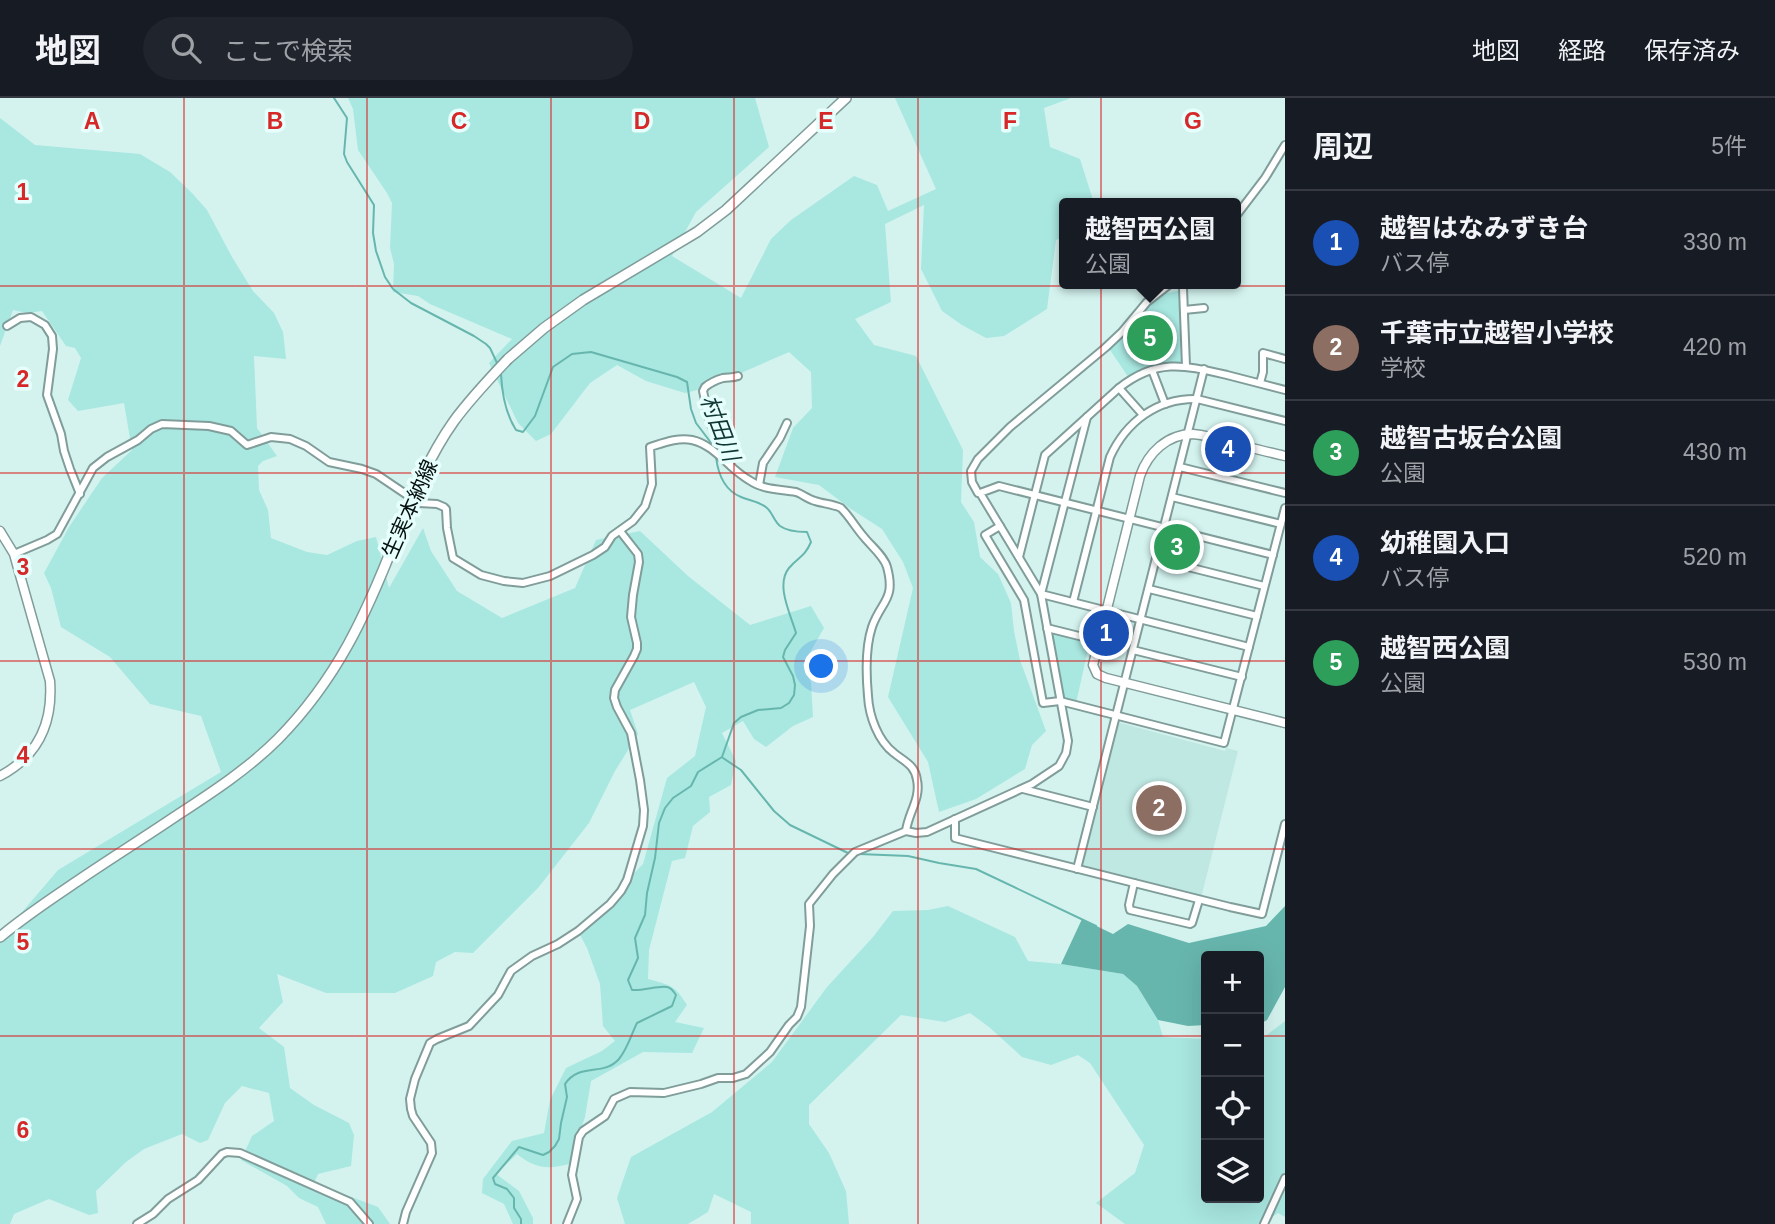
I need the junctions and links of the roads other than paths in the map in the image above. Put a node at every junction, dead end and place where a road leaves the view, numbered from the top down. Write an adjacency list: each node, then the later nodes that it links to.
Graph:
1 (846, 98): 72 (main road, 生実本納線, bridge)
2 (1285, 145): 3 (street)
3 (1241, 209)
4 (1164, 289): 28 (street)
5 (1183, 289): 7 (street)
6 (1204, 308): 7 (street)
7 (1184, 310): 10 (street)
8 (7, 326): 30 (street)
9 (1285, 359): 14 (street)
10 (1186, 366): 11 (street); 12 (street)
11 (1204, 369): 14 (street); 17 (street)
12 (1152, 370): 15 (street); 18 (street)
13 (738, 376): 25 (street)
14 (1260, 383): 16 (street)
15 (1119, 388): 19 (street); 20 (street)
16 (1285, 390)
17 (1196, 400): 18 (street); 21 (street); 23 (street)
18 (1165, 404): 19 (street)
19 (1143, 415): 35 (street)
20 (1087, 417): 31 (street); 33 (street)
21 (1285, 421)
22 (787, 423): 27 (street)
23 (1188, 435): 24 (street); 26 (street); 36 (street)
24 (1285, 456)
25 (729, 465): 27 (street); 41 (street)
26 (1180, 467): 29 (street); 32 (street)
27 (759, 485): 68 (street)
28 (981, 493): 31 (street); 38 (street)
29 (1285, 493)
30 (80, 494): 41 (street); 42 (street)
31 (1035, 495): 33 (street); 44 (street)
32 (1172, 497): 37 (street); 39 (street)
33 (1065, 502): 35 (street); 48 (street)
34 (1285, 508): 37 (street)
35 (1096, 510): 36 (street); 49 (street)
36 (1130, 519): 39 (street); 50 (street)
37 (1281, 524): 43 (street)
38 (1000, 526): 44 (street); 59 (street)
39 (1164, 527): 43 (street); 45 (street)
40 (0, 531): 42 (street)
41 (620, 531): 76 (street)
42 (14, 554): 63 (street)
43 (1273, 555): 46 (street)
44 (1019, 557): 48 (street)
45 (1156, 559): 46 (street); 47 (street)
46 (1265, 586): 51 (street)
47 (1149, 589): 51 (street); 52 (street)
48 (1041, 594): 49 (street); 53 (street)
49 (1073, 602): 50 (street)
50 (1107, 610): 52 (street); 54 (street)
51 (1257, 616): 55 (street)
52 (1141, 619): 55 (street); 56 (street)
53 (1047, 628): 54 (street); 59 (street)
54 (1099, 641): 58 (street)
55 (1249, 647): 57 (street)
56 (1133, 650): 57 (street); 58 (street)
57 (1242, 677): 60 (street)
58 (1125, 683): 60 (street); 61 (street)
59 (1059, 701): 61 (street); 64 (street)
60 (1233, 710): 61 (street); 62 (street)
61 (1116, 716): 65 (street)
62 (1285, 723)
63 (0, 776)
64 (1023, 789): 65 (street); 66 (street)
65 (1093, 807): 69 (street)
66 (955, 819): 68 (street); 69 (street)
67 (1285, 824): 71 (street)
68 (906, 831): 77 (street)
69 (1077, 869): 70 (street)
70 (1134, 883): 71 (street); 71 (street)
71 (1199, 900)
72 (0, 937)
73 (1285, 1178): 78 (street)
74 (138, 1224): 75 (street)
75 (369, 1224)
76 (403, 1224)
77 (567, 1224)
78 (1264, 1224)

